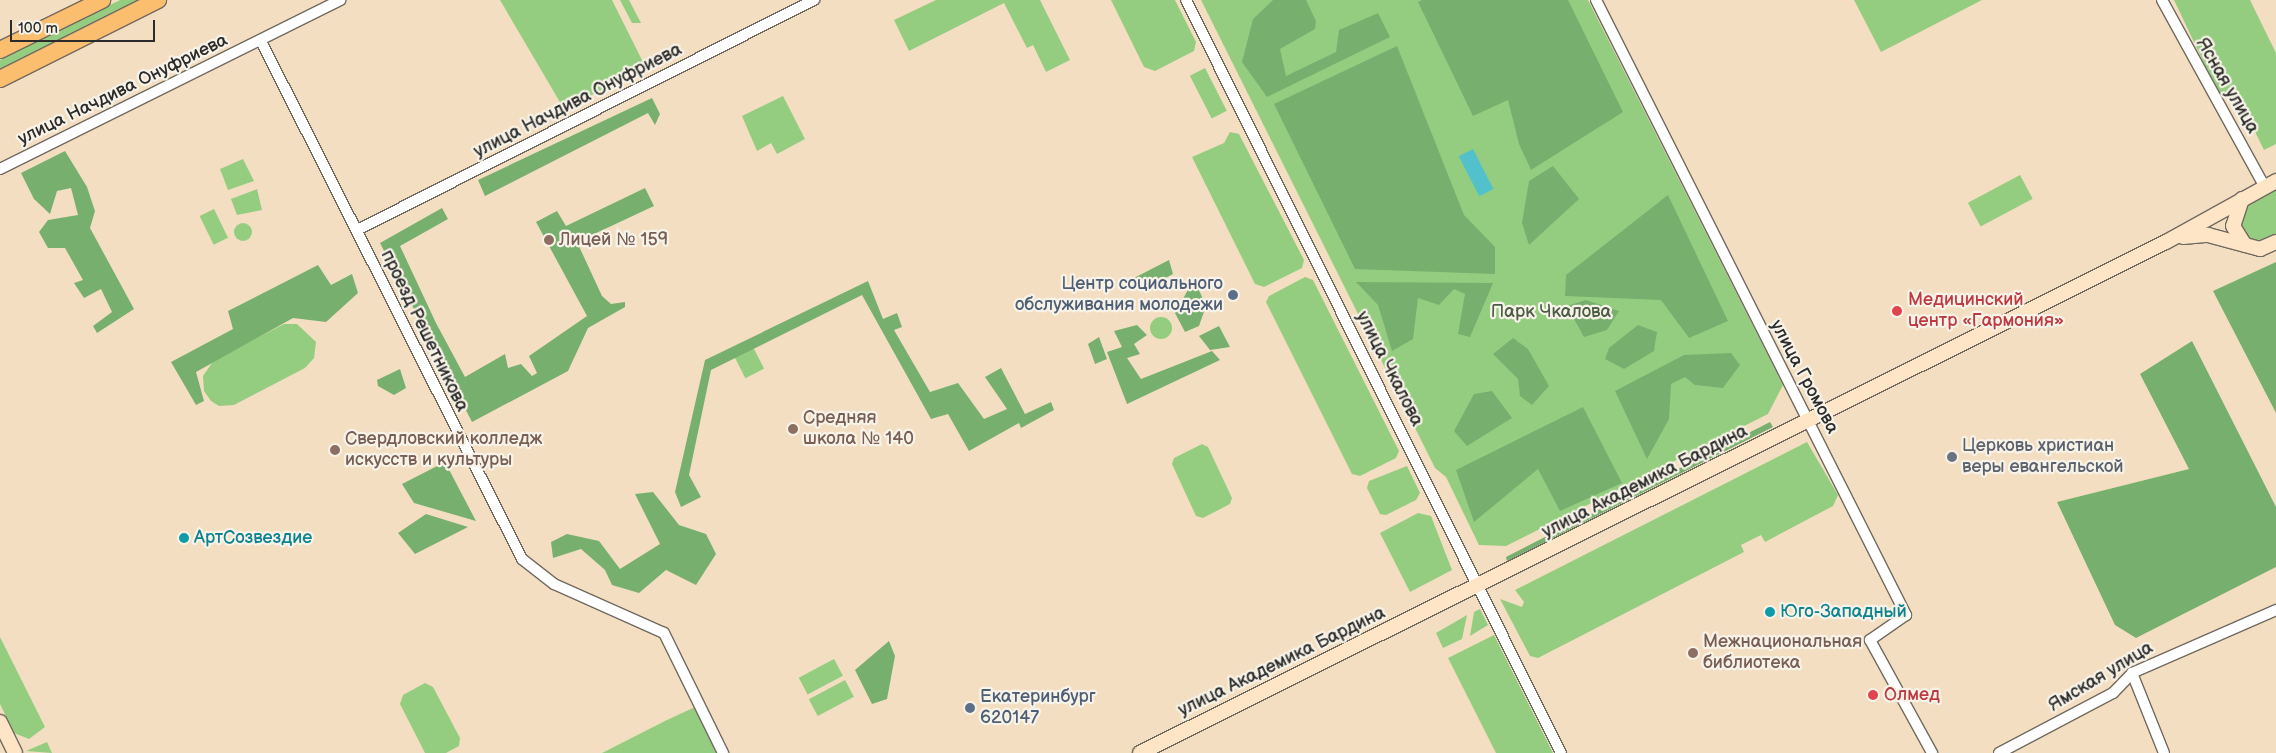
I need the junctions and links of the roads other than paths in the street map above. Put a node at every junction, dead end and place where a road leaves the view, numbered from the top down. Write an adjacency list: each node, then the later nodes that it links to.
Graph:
1 (102, 0): 9 (main road)
2 (158, 0): 10 (main road)
3 (340, 0): 8 (street, улица Начдива Онуфриева)
4 (814, 0): 14 (street, улица Начдива Онуфриева)
5 (1186, 0): 19 (street, улица Чкалова)
6 (1596, 0): 18 (street, улица Громова)
7 (2162, 0): 12 (street, Ясная улица)
8 (261, 40): 11 (street, улица Начдива Онуфриева); 14 (street, проезд Решетникова)
9 (0, 50)
10 (0, 79)
11 (0, 169)
12 (2271, 184): 13 (street, улица Академика Бардина)
13 (2242, 199): 15 (street, улица Академика Бардина); 17 (street)
14 (357, 230): 24 (street, проезд Решетникова)
15 (2166, 242): 17 (street, улица Академика Бардина); 18 (street, улица Академика Бардина)
16 (2276, 242): 17 (street, улица Академика Бардина)
17 (2245, 245)
18 (1811, 419): 19 (street, улица Академика Бардина); 27 (street, улица Громова)
19 (1479, 586): 25 (street, улица Академика Бардина); 26 (street, улица Чкалова)
20 (2276, 610): 21 (street, Ямская улица)
21 (2132, 673): 28 (street, Ямская улица); 29 (street)
22 (0, 722): 23 (street)
23 (15, 753)
24 (723, 753)
25 (1140, 753)
26 (1561, 753)
27 (1932, 753)
28 (1999, 753)
29 (2164, 753)

